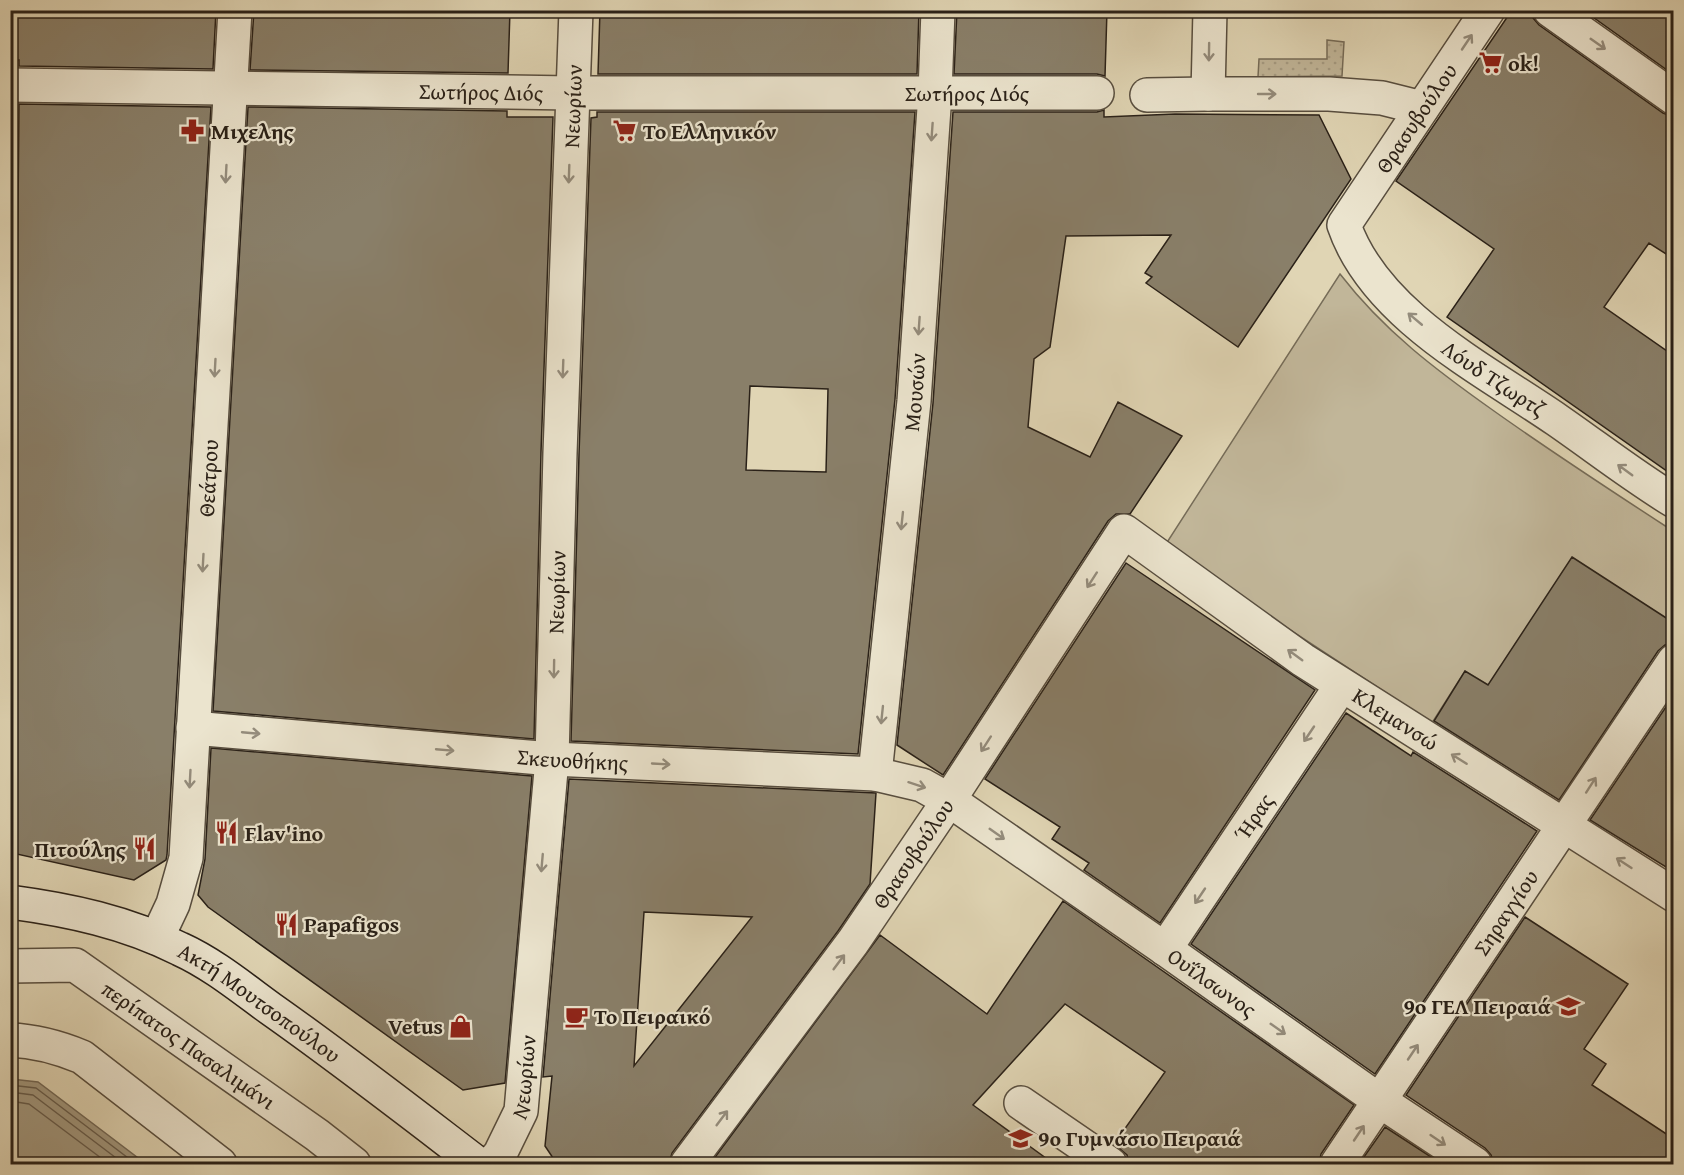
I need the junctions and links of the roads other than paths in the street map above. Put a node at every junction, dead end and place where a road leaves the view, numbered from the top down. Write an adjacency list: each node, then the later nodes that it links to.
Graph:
1 (235, 10): 8 (street, Θεάτρου)
2 (576, 10): 9 (street, Νεωρίων)
3 (938, 10): 10 (street, Μουσών)
4 (1210, 10): 12 (street, one-way to 12)
5 (1488, 10): 15 (street, Θρασυβούλου, one-way to 5)
6 (1550, 10): 14 (street, one-way to 14)
7 (10, 85): 8 (street, Σωτήρος Διός)
8 (231, 88): 9 (street, Σωτήρος Διός); 21 (street, Θεάτρου, one-way to 21)
9 (572, 93): 10 (street, Σωτήρος Διός); 22 (street, Νεωρίων, one-way to 22)
10 (935, 93): 11 (street, Σωτήρος Διός); 23 (street, Μουσών, one-way to 23)
11 (1097, 93)
12 (1208, 94): 13 (street); 15 (street, one-way to 15)
13 (1147, 95)
14 (1674, 98)
15 (1422, 108): 16 (street, Θρασυβούλου)
16 (1344, 225): 17 (street, Λόυδ Τζωρτζ, one-way to 16)
17 (1674, 501)
18 (1124, 531): 20 (street, Κλεμανσώ, one-way to 18); 24 (street, Θρασυβούλου, one-way to 24)
19 (1674, 661): 25 (street, Σηραγγίου, one-way to 19)
20 (1341, 686): 25 (street, Κλεμανσώ, one-way to 20); 29 (street, Ήρας, one-way to 29)
21 (193, 728): 22 (street, Σκευοθήκης, one-way to 22); 28 (street, Θεάτρου, one-way to 28)
22 (552, 759): 23 (street, Σκευοθήκης, one-way to 23); 37 (street, Νεωρίων, one-way to 37)
23 (875, 774): 24 (street, Σκευοθήκης, one-way to 24)
24 (949, 800): 29 (street, Ουΐλσωνος, one-way to 29); 38 (street, Θρασυβούλου, one-way to 24)
25 (1565, 825): 26 (street, Κλεμανσώ, one-way to 25); 32 (street, Σηραγγίου, one-way to 25)
26 (1674, 894)
27 (10, 902): 28 (street, Ακτή Μουτσοπούλου)
28 (157, 938): 36 (street, Ακτή Μουτσοπούλου)
29 (1165, 949): 32 (street, Ουΐλσωνος, one-way to 32)
30 (10, 966): 35 (street, περίπατος Πασαλιμάνι)
31 (10, 1040): 34 (street)
32 (1380, 1101): 40 (street, Σηραγγίου, one-way to 32); 41 (street, Ουΐλσωνος, one-way to 41)
33 (1021, 1103): 39 (street)
34 (220, 1164)
35 (354, 1164)
36 (478, 1164)
37 (491, 1164)
38 (687, 1164)
39 (1110, 1164)
40 (1337, 1164)
41 (1475, 1164)

